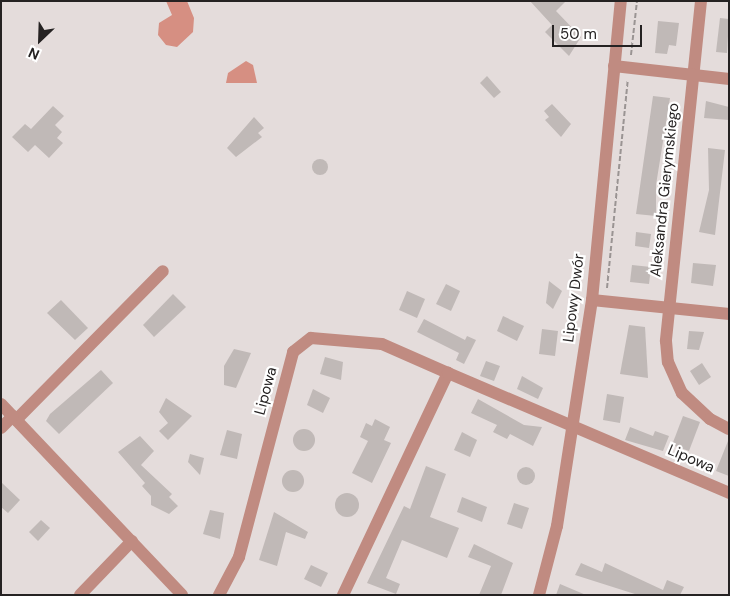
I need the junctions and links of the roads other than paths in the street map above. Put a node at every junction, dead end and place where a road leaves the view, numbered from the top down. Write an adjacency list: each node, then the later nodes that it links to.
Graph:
1 (621, 1): 3 (street, Lipowy Dwór)
2 (701, 1): 4 (street, Aleksandra Gierymskiego)
3 (614, 66): 4 (street); 7 (street, Lipowy Dwór)
4 (693, 75): 5 (street); 8 (street, Aleksandra Gierymskiego)
5 (729, 79)
6 (163, 271): 12 (street)
7 (592, 300): 8 (street); 13 (street, Lipowy Dwór)
8 (668, 308): 9 (street); 15 (street, Aleksandra Gierymskiego)
9 (729, 314)
10 (448, 373): 13 (street, Lipowa); 20 (street, Lipowa); 21 (street)
11 (1, 404): 12 (street)
12 (14, 418): 14 (street); 17 (street)
13 (572, 425): 16 (street, Lipowa); 22 (street, Lipowy Dwór)
14 (1, 428)
15 (729, 429)
16 (729, 493)
17 (132, 542): 18 (street); 19 (street)
18 (80, 595)
19 (182, 595)
20 (219, 595)
21 (344, 595)
22 (539, 595)

